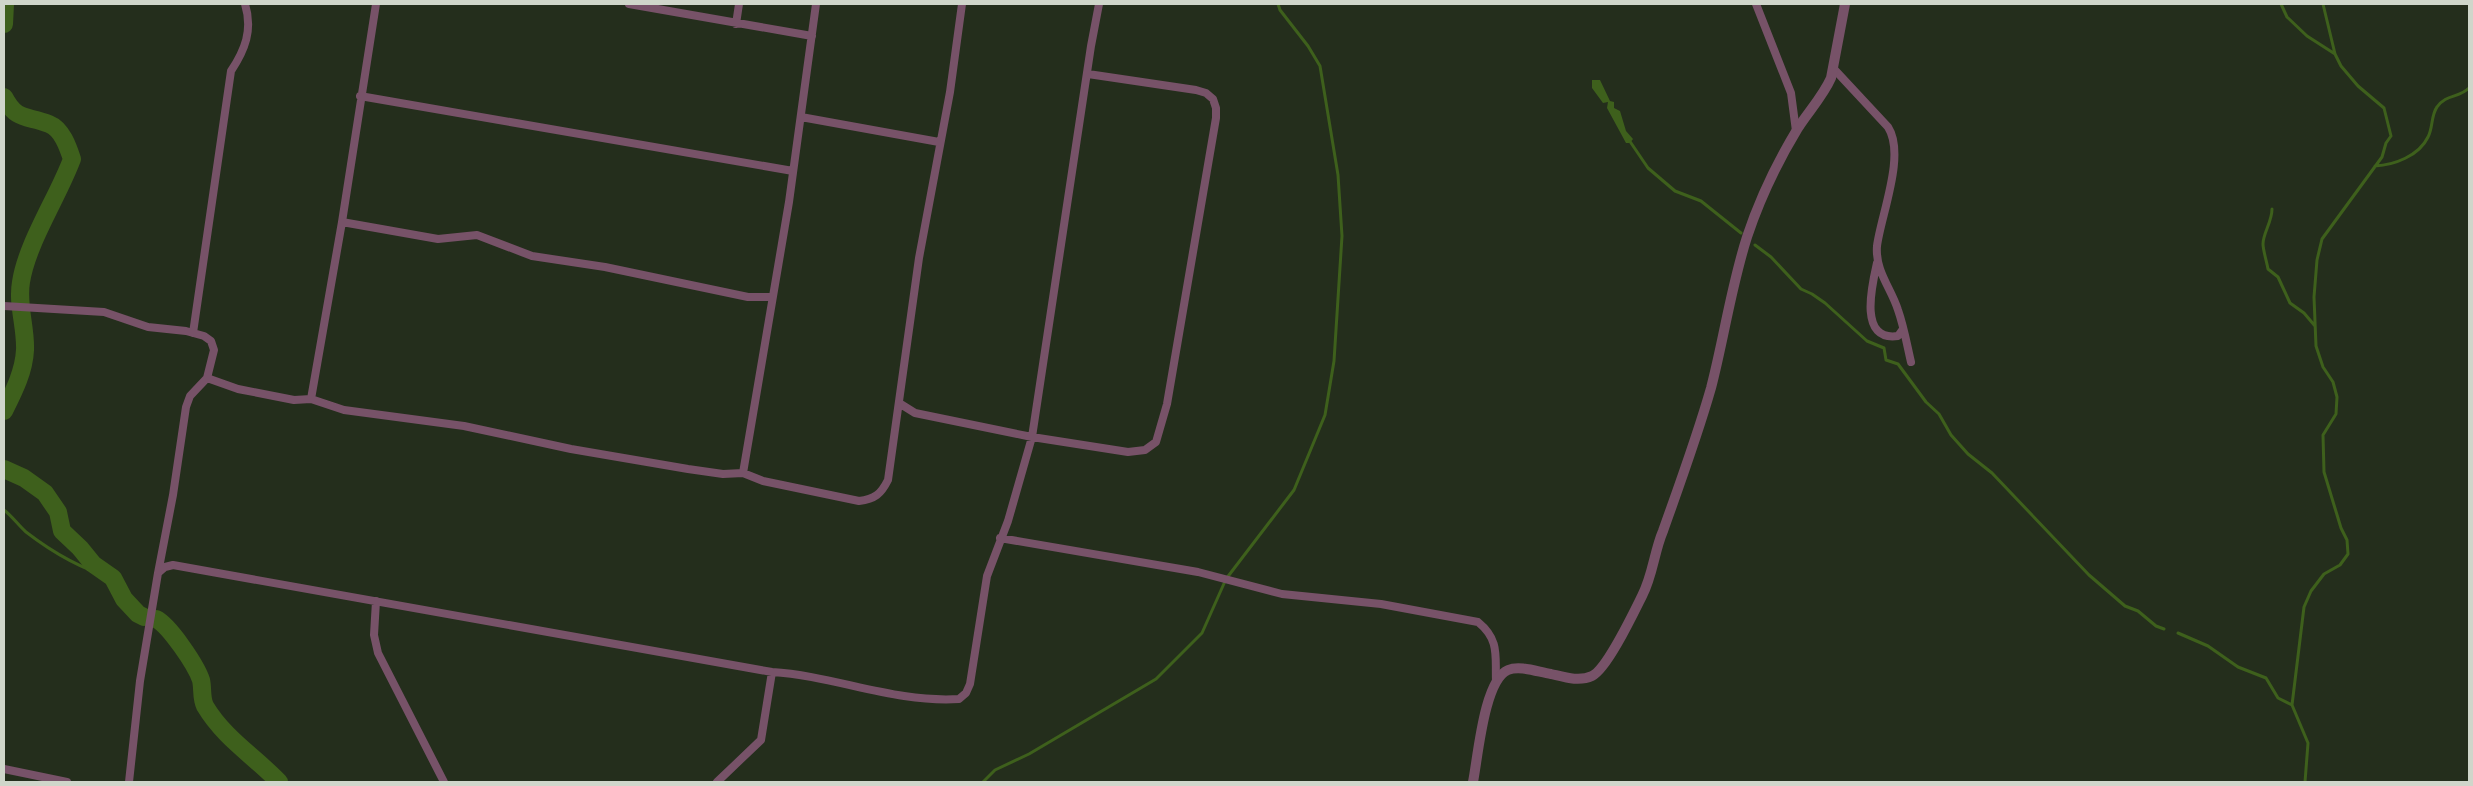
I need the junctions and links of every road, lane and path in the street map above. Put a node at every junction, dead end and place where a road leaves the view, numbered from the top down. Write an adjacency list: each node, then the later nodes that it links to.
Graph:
1 (245, 4): 24 (street)
2 (376, 4): 14 (street)
3 (629, 4): 10 (street)
4 (739, 4): 10 (street)
5 (816, 4): 11 (street)
6 (962, 4): 17 (street)
7 (1099, 4): 13 (street)
8 (1756, 4): 16 (street)
9 (1845, 4): 12 (street)
10 (736, 24): 11 (street)
11 (812, 36): 15 (street)
12 (1834, 69): 16 (street); 20 (street)
13 (1088, 74): 29 (street); 29 (street)
14 (360, 96): 18 (street); 19 (street)
15 (801, 117): 17 (street); 18 (street)
16 (1796, 131): 35 (street)
17 (939, 142): 28 (street)
18 (793, 171): 21 (street)
19 (342, 222): 21 (street); 27 (street)
20 (1877, 261): 23 (street); 23 (street)
21 (772, 297): 30 (street)
22 (4, 306): 24 (street)
23 (1903, 329): 25 (street)
24 (193, 333): 26 (street)
25 (1911, 362)
26 (207, 378): 27 (street); 32 (street)
27 (311, 399): 30 (street)
28 (899, 403): 29 (street); 30 (street)
29 (1032, 436): 31 (street)
30 (743, 472)
31 (1000, 538): 34 (street); 35 (street)
32 (158, 573): 33 (street); 38 (street)
33 (376, 600): 34 (street); 39 (street)
34 (772, 672): 40 (street)
35 (1496, 681): 41 (street)
36 (4, 769): 37 (street)
37 (67, 782)
38 (129, 782)
39 (444, 782)
40 (717, 782)
41 (1474, 782)

